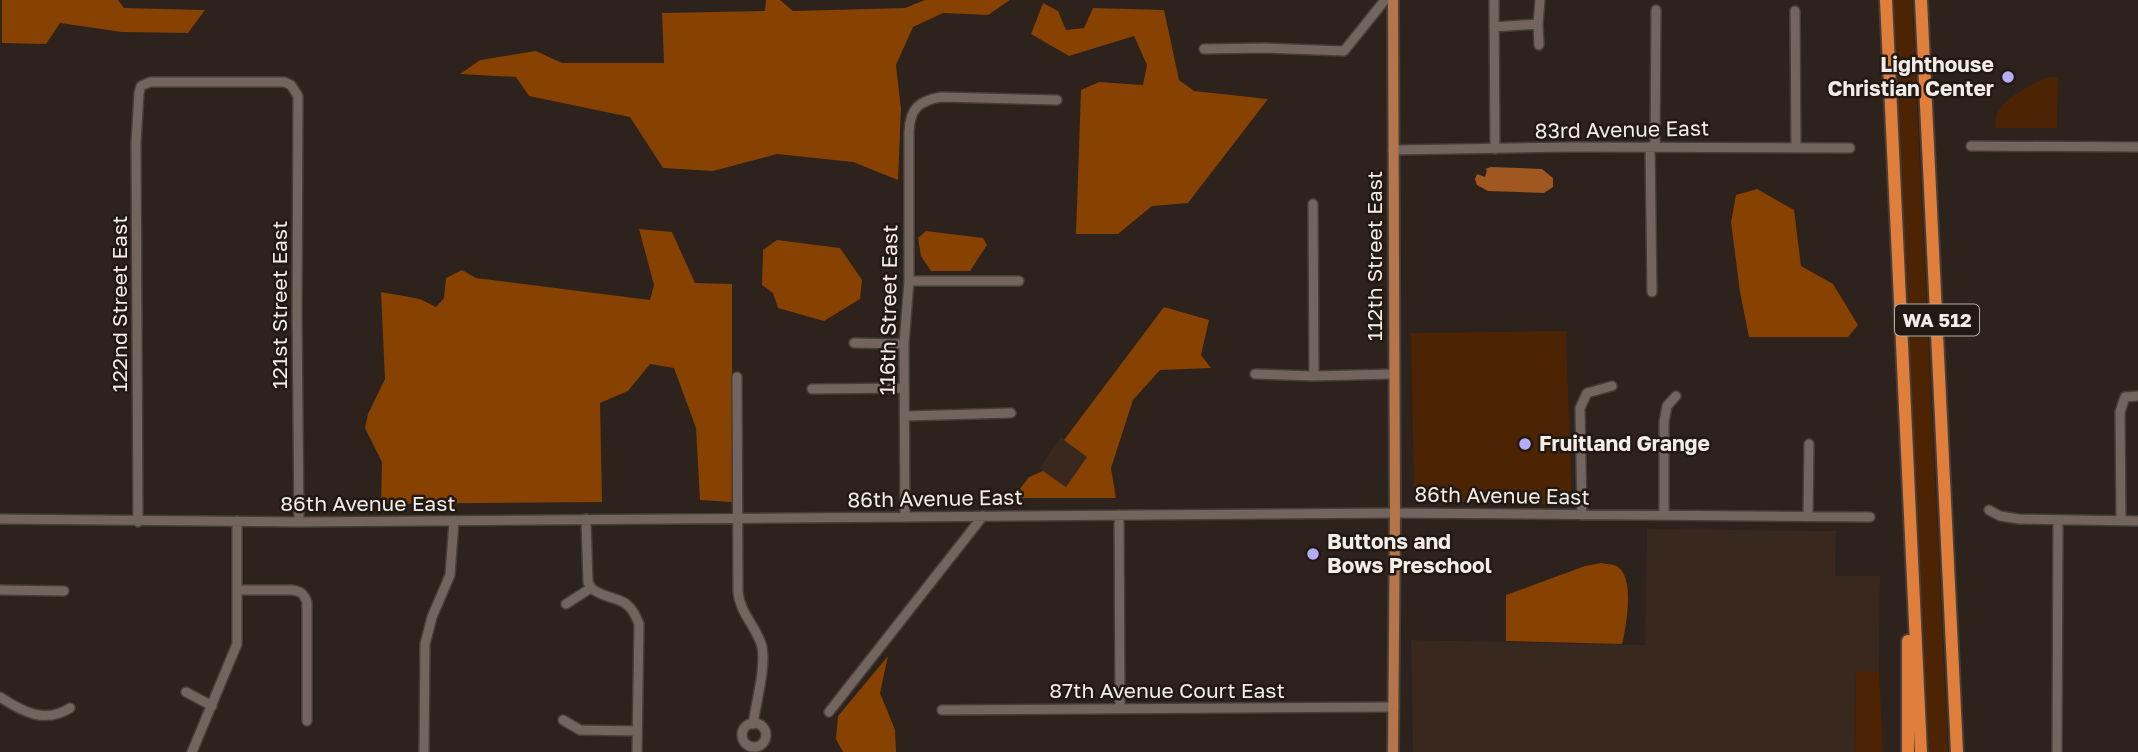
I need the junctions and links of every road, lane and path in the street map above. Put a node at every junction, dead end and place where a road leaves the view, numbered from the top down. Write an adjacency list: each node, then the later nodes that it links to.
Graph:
1 (1385, 0): 12 (street)
2 (1393, 0): 21 (main road, 112th Street East)
3 (1494, 0): 10 (street)
4 (1540, 0): 9 (street)
5 (1886, 0): 40 (highway, WA 512)
6 (1921, 0): 83 (highway, WA 512)
7 (1656, 10): 16 (street)
8 (1795, 11): 18 (street)
9 (1538, 24): 10 (street); 11 (street)
10 (1494, 27): 20 (street)
11 (1539, 45)
12 (1204, 49)
13 (141, 86): 58 (street, 122nd Street East); 59 (street, 121st Street East)
14 (1057, 100): 23 (street, 116th Street East)
15 (1971, 146): 17 (street)
16 (1653, 147): 18 (street, 83rd Avenue East); 20 (street, 83rd Avenue East); 25 (street)
17 (2138, 147)
18 (1796, 148): 19 (street, 83rd Avenue East)
19 (1850, 148)
20 (1495, 149): 21 (street, 83rd Avenue East)
21 (1393, 150): 29 (main road, 112th Street East)
22 (1313, 204): 30 (street)
23 (909, 281): 24 (street); 27 (street, 116th Street East)
24 (1019, 281)
25 (1652, 292)
26 (854, 343): 27 (street)
27 (904, 344): 33 (street, 116th Street East)
28 (1255, 374): 30 (street)
29 (1394, 374): 30 (street); 42 (main road, 112th Street East)
30 (1314, 376)
31 (737, 377): 50 (street)
32 (1612, 386): 44 (street)
33 (904, 388): 34 (street); 38 (street, 116th Street East)
34 (812, 389)
35 (1676, 396): 45 (street)
36 (2138, 396): 56 (street)
37 (1011, 413): 38 (street)
38 (905, 416): 48 (street, 116th Street East)
39 (1809, 444): 47 (street)
40 (1909, 497): 81 (highway); 82 (highway, WA 512)
41 (1989, 510): 54 (street)
42 (1395, 513): 43 (street, 86th Avenue East); 44 (street, 86th Avenue East); 68 (main road, 112th Street East)
43 (1119, 515): 46 (street, 86th Avenue East); 70 (street)
44 (1582, 515): 45 (street, 86th Avenue East)
45 (1664, 515): 47 (street, 86th Avenue East)
46 (983, 516): 48 (street, 86th Avenue East); 72 (street)
47 (1808, 516): 49 (street, 86th Avenue East)
48 (905, 517): 50 (street, 86th Avenue East)
49 (1870, 517)
50 (738, 518): 52 (street, 86th Avenue East); 75 (street)
51 (0, 519): 58 (street, 86th Avenue East)
52 (586, 519): 53 (street, 86th Avenue East); 60 (street)
53 (453, 520): 59 (street, 86th Avenue East); 78 (street)
54 (2059, 520): 56 (street); 84 (street)
55 (237, 521): 58 (street, 86th Avenue East); 59 (street, 86th Avenue East); 62 (street)
56 (2121, 521): 57 (street)
57 (2138, 521)
58 (138, 522)
59 (299, 522)
60 (591, 588): 64 (street); 76 (street)
61 (0, 590): 63 (street)
62 (237, 590): 67 (street); 74 (street)
63 (64, 591)
64 (566, 604)
65 (186, 692): 67 (street)
66 (0, 697): 69 (street)
67 (212, 706): 77 (street)
68 (1394, 707): 70 (street, 87th Avenue Court East); 80 (main road, 112th Street East)
69 (70, 708)
70 (1120, 709): 71 (street, 87th Avenue Court East)
71 (942, 710)
72 (829, 712)
73 (563, 720): 76 (street)
74 (307, 721)
75 (753, 724)
76 (637, 731): 79 (street)
77 (192, 752)
78 (424, 752)
79 (637, 752)
80 (1393, 752)
81 (1908, 752)
82 (1921, 752)
83 (1960, 752)
84 (2057, 752)

